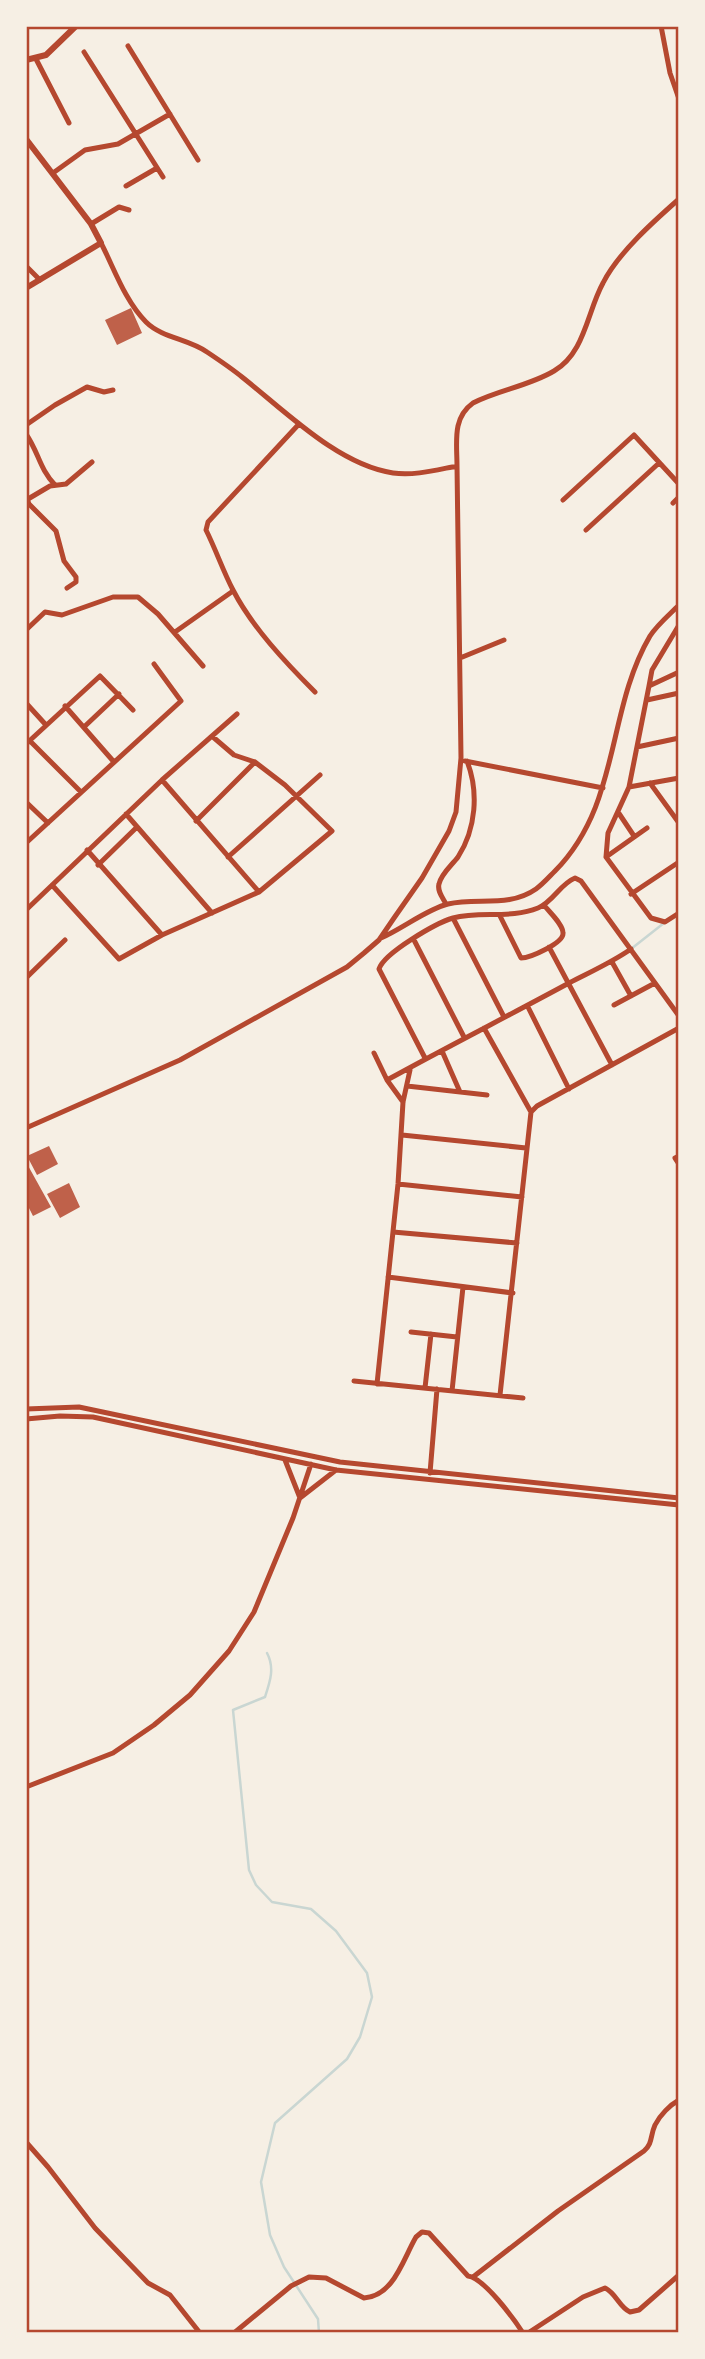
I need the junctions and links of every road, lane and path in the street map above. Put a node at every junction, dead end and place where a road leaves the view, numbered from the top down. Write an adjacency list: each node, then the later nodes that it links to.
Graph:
1 (76, 26): 5 (street)
2 (660, 26): 7 (street)
3 (128, 46): 8 (street)
4 (84, 52): 10 (street)
5 (36, 59): 6 (street); 9 (street)
6 (26, 60)
7 (679, 99)
8 (170, 114): 10 (street); 12 (street)
9 (69, 123)
10 (136, 135): 13 (street); 14 (street)
11 (26, 139): 14 (street)
12 (198, 160)
13 (157, 168): 15 (street); 16 (street)
14 (53, 173): 19 (street)
15 (163, 177)
16 (126, 186)
17 (679, 199): 30 (street)
18 (130, 210): 19 (street)
19 (91, 224): 20 (street)
20 (101, 243): 22 (street); 25 (street)
21 (26, 266): 22 (street)
22 (40, 279): 23 (street)
23 (26, 288)
24 (113, 390): 26 (street)
25 (299, 424): 30 (street); 39 (street)
26 (26, 425)
27 (26, 434): 32 (street)
28 (92, 462): 32 (street)
29 (659, 463): 31 (street); 34 (street); 37 (street)
30 (457, 466): 45 (street)
31 (679, 484)
32 (55, 485): 35 (street)
33 (679, 497): 36 (street)
34 (563, 500)
35 (27, 501): 38 (street)
36 (673, 503)
37 (586, 530)
38 (67, 588)
39 (233, 591): 43 (street); 50 (street)
40 (679, 605): 71 (street)
41 (679, 625): 49 (street)
42 (26, 630): 43 (street)
43 (175, 632): 47 (street)
44 (504, 640): 45 (street)
45 (460, 658): 64 (street)
46 (154, 664): 65 (street)
47 (203, 666)
48 (679, 673): 49 (street)
49 (649, 686): 53 (street)
50 (316, 692)
51 (679, 693): 53 (street)
52 (119, 694): 55 (street); 56 (street); 59 (street)
53 (647, 700): 63 (street)
54 (26, 703): 58 (street)
55 (65, 706): 58 (street); 59 (street)
56 (133, 710)
57 (237, 714): 60 (street)
58 (47, 725): 62 (street)
59 (84, 727): 65 (street)
60 (213, 737): 66 (street); 69 (street)
61 (679, 738): 63 (street)
62 (28, 742): 73 (street)
63 (637, 747): 72 (street)
64 (464, 760): 71 (street); 93 (street); 102 (street)
65 (114, 762): 73 (street)
66 (255, 762): 74 (street); 78 (street)
67 (320, 775): 74 (street)
68 (679, 778): 70 (street)
69 (162, 780): 77 (street); 78 (street)
70 (650, 783): 72 (street); 80 (street)
71 (603, 788): 93 (street)
72 (629, 788): 76 (street)
73 (81, 792): 79 (street)
74 (296, 795): 86 (street); 91 (street)
75 (26, 802): 79 (street)
76 (618, 812): 83 (street); 87 (street)
77 (126, 814): 81 (street); 85 (street)
78 (196, 821): 86 (street)
79 (48, 823): 84 (street)
80 (679, 823)
81 (137, 827): 89 (street); 96 (street)
82 (647, 828): 83 (street)
83 (634, 836): 87 (street)
84 (26, 843)
85 (87, 850): 89 (street); 90 (street)
86 (229, 857): 91 (street)
87 (606, 857): 92 (street)
88 (679, 862): 92 (street)
89 (98, 865): 100 (street)
90 (52, 885): 95 (street); 100 (street)
91 (259, 892): 96 (street)
92 (631, 894): 97 (street)
93 (446, 904): 102 (street)
94 (544, 905): 98 (street); 104 (street); 105 (street)
95 (26, 910)
96 (212, 913): 100 (street)
97 (679, 913)
98 (500, 916): 99 (street); 104 (street)
99 (453, 918): 103 (street); 114 (street)
100 (162, 934)
101 (65, 940): 107 (street)
102 (379, 940): 130 (street)
103 (414, 940): 117 (street); 120 (street)
104 (549, 947): 108 (street)
105 (631, 949): 106 (street); 109 (street)
106 (612, 962): 108 (street); 110 (street)
107 (26, 978)
108 (569, 983): 112 (street); 121 (street)
109 (655, 983): 110 (street); 113 (street)
110 (631, 996): 111 (street)
111 (614, 1006)
112 (528, 1007): 114 (street); 125 (street)
113 (679, 1016)
114 (504, 1017): 115 (street)
115 (484, 1028): 117 (street); 129 (street)
116 (679, 1028): 121 (street)
117 (464, 1037): 118 (street)
118 (442, 1051): 120 (street); 126 (street)
119 (374, 1053): 123 (street)
120 (425, 1058): 122 (street)
121 (612, 1065): 125 (street)
122 (410, 1070): 123 (street); 124 (street)
123 (387, 1080): 128 (street)
124 (407, 1086): 126 (street); 128 (street)
125 (569, 1089): 129 (street)
126 (460, 1092): 127 (street)
127 (486, 1095)
128 (403, 1102): 131 (street)
129 (531, 1112): 132 (street)
130 (26, 1128)
131 (402, 1135): 132 (street); 135 (street)
132 (526, 1148): 136 (street)
133 (679, 1156): 134 (street)
134 (679, 1164)
135 (398, 1184): 136 (street); 137 (street)
136 (522, 1197): 138 (street)
137 (393, 1232): 138 (street); 139 (street)
138 (517, 1243): 141 (street)
139 (388, 1277): 140 (street); 146 (street)
140 (463, 1287): 141 (street); 144 (street)
141 (513, 1293): 150 (street)
142 (411, 1332): 143 (street)
143 (431, 1334): 144 (street); 147 (street)
144 (457, 1337): 149 (street)
145 (354, 1381): 146 (street)
146 (376, 1384): 147 (street)
147 (425, 1388): 148 (street)
148 (437, 1389): 149 (street); 158 (street)
149 (452, 1391): 150 (street)
150 (500, 1395): 151 (street)
151 (523, 1398)
152 (26, 1409): 154 (street)
153 (26, 1419): 155 (street)
154 (313, 1458): 156 (street); 158 (street)
155 (285, 1460): 156 (street); 160 (street)
156 (310, 1465): 157 (street); 160 (street)
157 (336, 1470): 159 (street); 160 (street)
158 (430, 1472): 159 (street); 161 (street)
159 (430, 1480): 162 (street)
160 (300, 1498): 163 (street)
161 (679, 1498)
162 (679, 1505)
163 (26, 1787)
164 (679, 2100): 167 (street)
165 (26, 2142): 168 (street)
166 (679, 2275): 170 (street)
167 (473, 2277): 169 (street); 170 (street)
168 (200, 2333)
169 (234, 2333)
170 (525, 2333)

